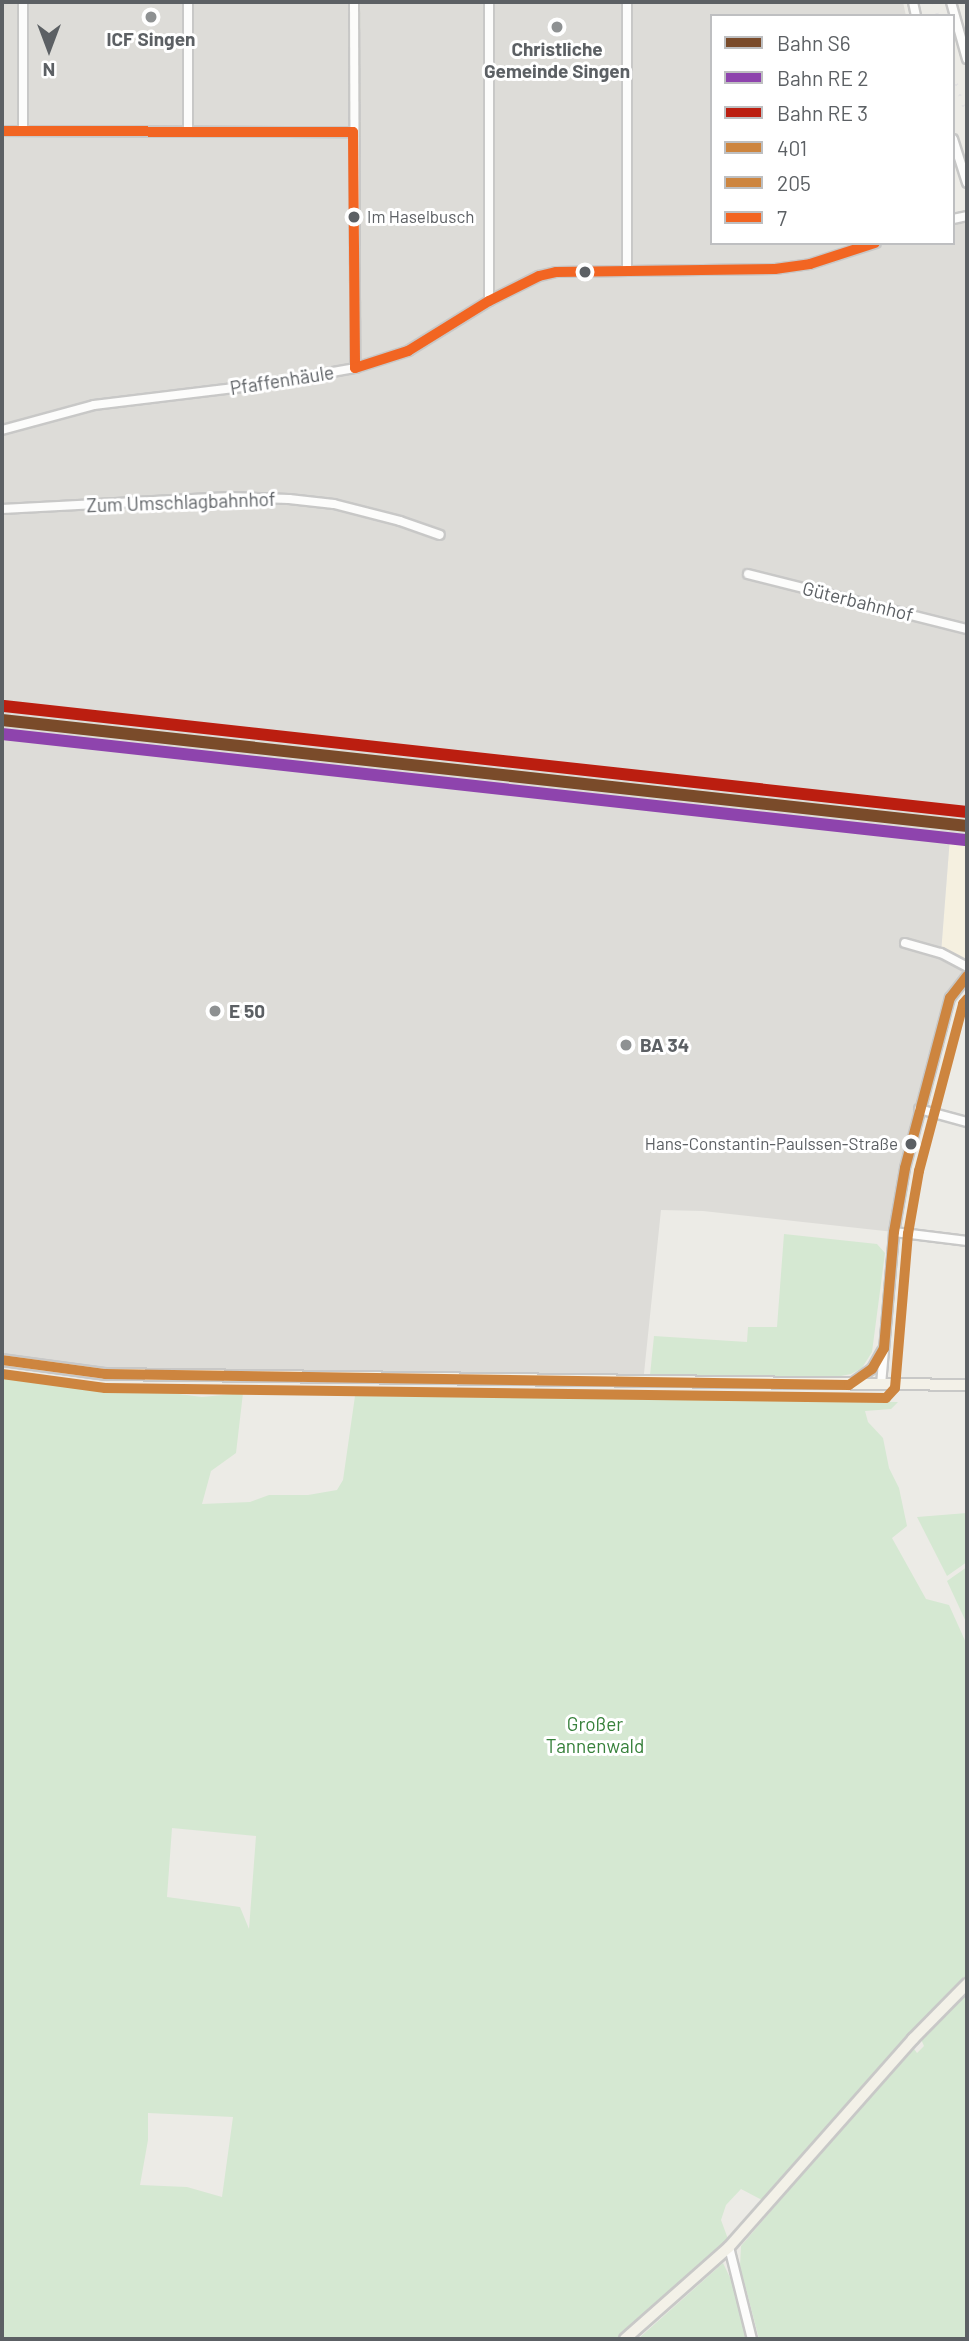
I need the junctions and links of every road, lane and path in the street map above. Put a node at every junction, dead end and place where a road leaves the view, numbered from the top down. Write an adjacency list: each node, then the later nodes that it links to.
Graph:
1 (23, 2): 9 (street)
2 (188, 2): 10 (street)
3 (354, 2): 11 (street)
4 (489, 2): 16 (street)
5 (627, 2): 15 (street)
6 (955, 16): 7 (street)
7 (967, 59)
8 (2, 131): 9 (street)
9 (23, 131): 10 (street)
10 (188, 131): 11 (street)
11 (353, 132): 17 (street)
12 (955, 145): 13 (street)
13 (967, 183)
14 (870, 245): 15 (street, Pfaffenhäule)
15 (627, 271): 16 (street, Pfaffenhäule)
16 (489, 301): 17 (street, Pfaffenhäule)
17 (355, 368): 18 (street, Pfaffenhäule)
18 (2, 430)
19 (2, 509): 20 (street, Zum Umschlagbahnhof)
20 (440, 535)
21 (748, 574): 22 (street, Güterbahnhof)
22 (967, 629)
23 (905, 943): 24 (street)
24 (967, 967)
25 (963, 979): 26 (street)
26 (919, 1109): 27 (street); 28 (street)
27 (967, 1122)
28 (894, 1232): 29 (street); 30 (street)
29 (967, 1241)
30 (884, 1348): 32 (street); 33 (street)
31 (2, 1360): 32 (main road)
32 (849, 1385): 33 (main road)
33 (881, 1385): 34 (main road)
34 (967, 1385)
35 (967, 1984): 36 (main road)
36 (729, 2247): 37 (main road); 38 (street)
37 (625, 2339)
38 (752, 2339)

